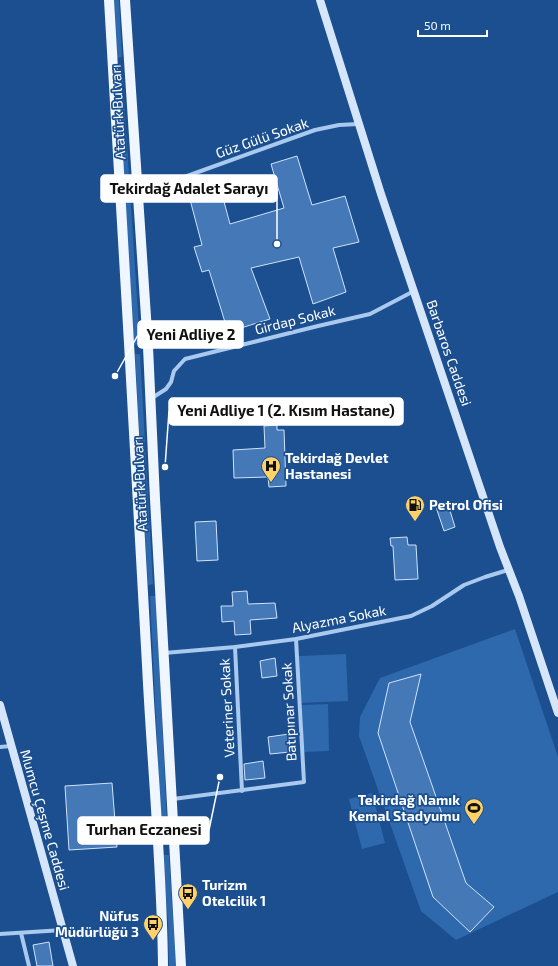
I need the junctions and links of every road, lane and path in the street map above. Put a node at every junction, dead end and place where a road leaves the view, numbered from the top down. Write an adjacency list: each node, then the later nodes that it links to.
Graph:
1 (109, 0): 23 (main road, Atatürk Bulvarı)
2 (125, 0): 7 (main road, Atatürk Bulvarı)
3 (320, 0): 4 (street, Barbaros Caddesi)
4 (358, 124): 5 (street, Güz Gülü Sokak); 6 (street, Barbaros Caddesi)
5 (176, 180)
6 (414, 291): 7 (street, Girdap Sokak); 8 (street, Barbaros Caddesi)
7 (150, 399): 11 (main road, Atatürk Bulvarı)
8 (508, 570): 9 (street, Alyazma Sokak); 13 (street, Barbaros Caddesi)
9 (296, 639): 10 (street, Alyazma Sokak); 16 (street, Batıpınar Sokak)
10 (235, 647): 11 (street, Alyazma Sokak); 16 (street, Veteriner Sokak)
11 (164, 653): 17 (main road, Atatürk Bulvarı)
12 (0, 705): 14 (street, Mumcu Çeşme Caddesi)
13 (558, 713)
14 (11, 746): 15 (street); 18 (street, Mumcu Çeşme Caddesi)
15 (0, 747)
16 (242, 791): 17 (street)
17 (172, 799): 24 (main road, Atatürk Bulvarı)
18 (63, 930): 19 (street); 22 (street, Mumcu Çeşme Caddesi)
19 (21, 933): 20 (street); 21 (street)
20 (0, 934)
21 (29, 966)
22 (73, 966)
23 (163, 966)
24 (180, 966)

